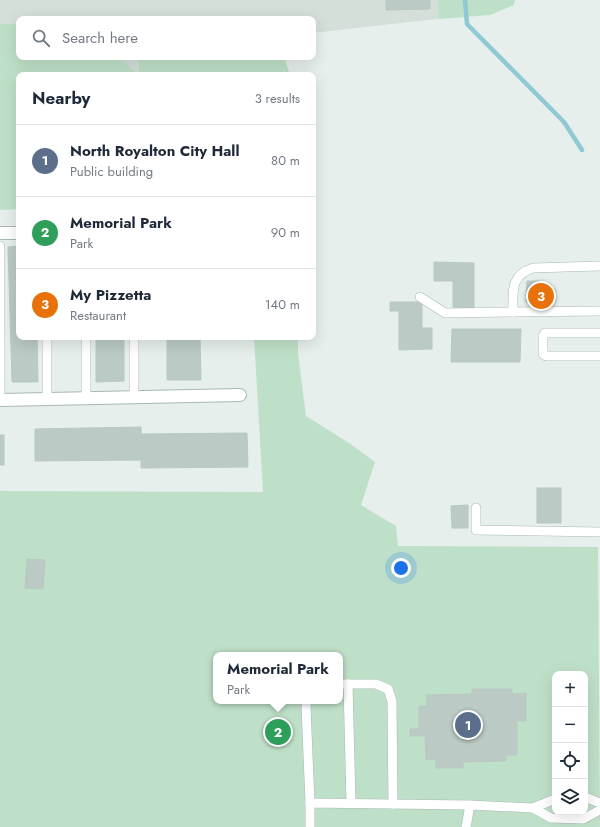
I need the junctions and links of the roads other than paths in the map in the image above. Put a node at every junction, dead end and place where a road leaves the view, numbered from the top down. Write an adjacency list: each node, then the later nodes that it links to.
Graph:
1 (0, 233): 2 (street)
2 (16, 233)
3 (0, 246): 17 (lane)
4 (600, 266): 7 (lane)
5 (420, 297): 7 (lane)
6 (600, 311): 7 (lane)
7 (513, 312)
8 (600, 333): 12 (lane)
9 (47, 340): 16 (lane)
10 (86, 340): 14 (lane)
11 (134, 340): 15 (lane)
12 (600, 356)
13 (240, 395): 15 (street)
14 (86, 398): 15 (street); 16 (street)
15 (134, 398)
16 (47, 399): 17 (street)
17 (0, 400)
18 (476, 508): 19 (lane)
19 (600, 532)
20 (344, 684): 25 (lane); 27 (lane)
21 (307, 704): 24 (lane)
22 (588, 798): 26 (lane)
23 (552, 800): 29 (lane)
24 (310, 803): 25 (lane); 31 (lane)
25 (351, 803): 27 (lane)
26 (600, 803)
27 (394, 804): 28 (lane)
28 (470, 805): 29 (lane); 32 (lane)
29 (533, 808): 30 (lane)
30 (600, 810)
31 (310, 827)
32 (466, 827)

